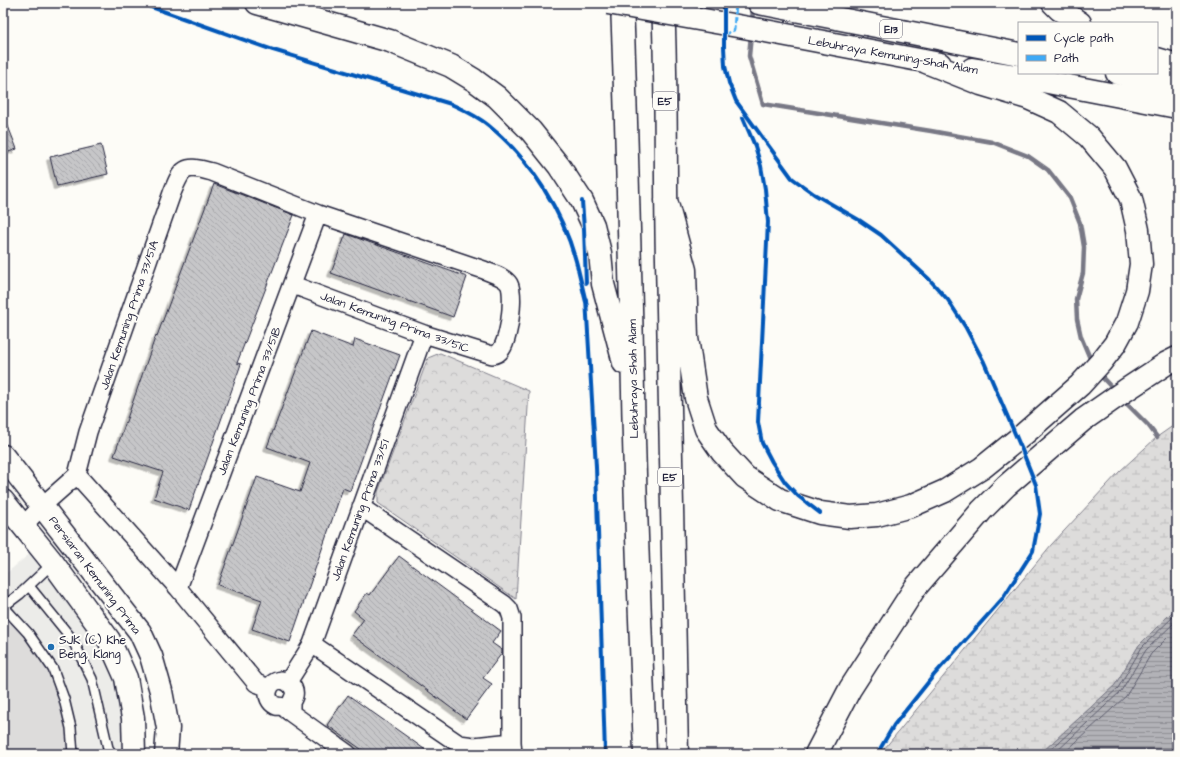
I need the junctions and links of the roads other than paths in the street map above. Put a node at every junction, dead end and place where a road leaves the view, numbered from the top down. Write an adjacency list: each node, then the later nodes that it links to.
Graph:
1 (257, 3): 20 (main road)
2 (608, 3): 10 (main road, Lebuhraya Kemuning–Shah Alam / E13, bridge)
3 (622, 3): 20 (main road, Lebuhraya Shah Alam)
4 (663, 3): 15 (main road, E5)
5 (765, 3): 8 (main road, Lebuhraya Kemuning–Shah Alam / E13)
6 (1053, 3): 7 (main road)
7 (1078, 22)
8 (1018, 54)
9 (1158, 59): 11 (main road)
10 (926, 62): 14 (main road, Lebuhraya Kemuning–Shah Alam / E13); 15 (main road)
11 (1177, 65)
12 (1122, 74): 13 (main road)
13 (1177, 84)
14 (1177, 107)
15 (666, 200): 42 (main road, E5)
16 (318, 214): 17 (street, Jalan Kemuning Prima 33/51B); 18 (street, Jalan Kemuning Prima 33/51C); 22 (street, Jalan Kemuning Prima 33/51A)
17 (293, 285): 18 (street, Jalan Kemuning Prima 33/51C); 29 (street, Jalan Kemuning Prima 33/51B)
18 (424, 334): 25 (street, Jalan Kemuning Prima 33/51)
19 (1172, 361): 43 (main road)
20 (632, 393): 41 (main road, Lebuhraya Shah Alam)
21 (3, 456): 24 (main road, Persiaran Kemuning Prima)
22 (77, 475): 24 (street); 29 (street)
23 (3, 501): 26 (main road)
24 (42, 506): 26 (street); 39 (main road, Persiaran Kemuning Prima)
25 (361, 507): 31 (street, Jalan Kemuning Prima 33/51); 35 (street)
26 (22, 526): 27 (main road)
27 (53, 563): 28 (lane); 38 (main road)
28 (29, 586): 30 (lane); 37 (lane)
29 (178, 588): 33 (street)
30 (3, 606): 36 (lane)
31 (312, 644): 32 (street, Jalan Kemuning Prima 33/51); 35 (street)
32 (288, 682): 33 (street); 34 (street)
33 (269, 688): 34 (street)
34 (291, 713): 40 (street)
35 (512, 748)
36 (73, 754)
37 (112, 754)
38 (134, 754)
39 (166, 754)
40 (348, 754)
41 (645, 754)
42 (677, 754)
43 (816, 754)

